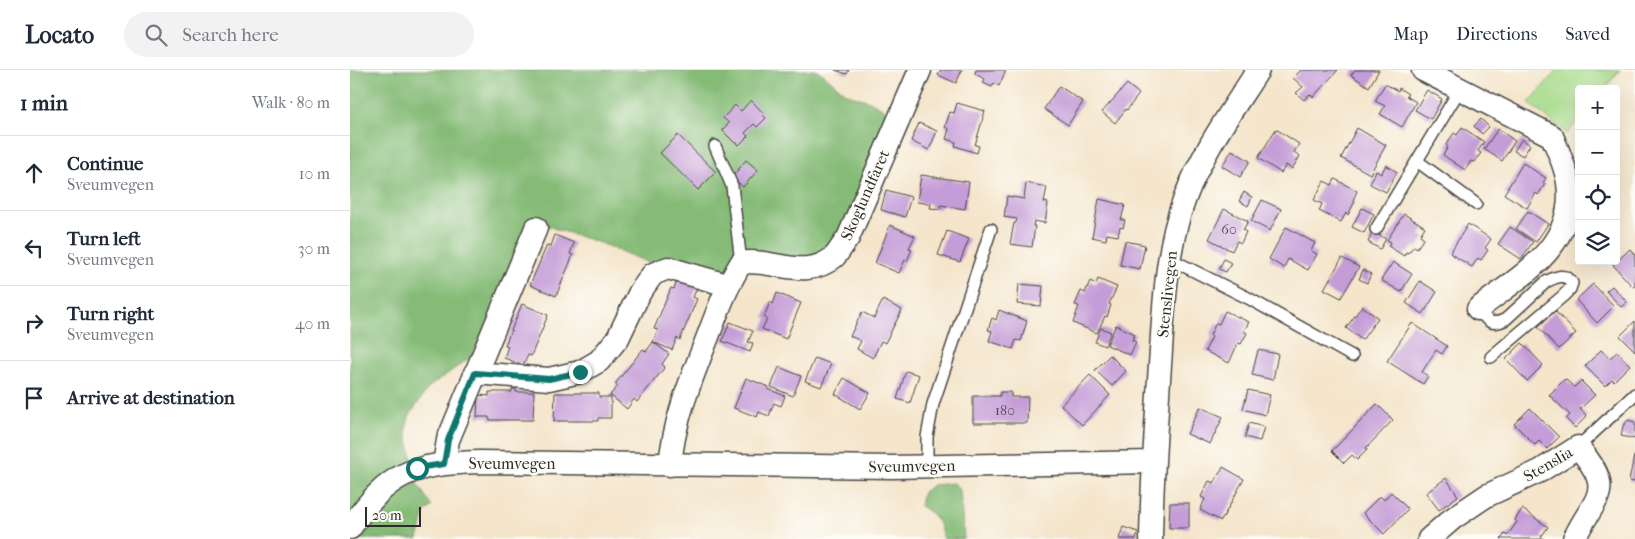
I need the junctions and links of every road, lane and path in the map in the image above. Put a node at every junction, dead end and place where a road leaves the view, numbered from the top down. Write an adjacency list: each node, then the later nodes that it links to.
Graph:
1 (920, 70): 12 (street, Skoglundfaret)
2 (1258, 70): 11 (street, Stenslivegen)
3 (1423, 70): 4 (street)
4 (1460, 89): 6 (lane); 14 (street)
5 (715, 146): 12 (lane)
6 (1417, 161): 7 (lane); 10 (lane)
7 (1476, 204)
8 (536, 228): 17 (street, Sveumvegen)
9 (991, 229): 23 (lane)
10 (1376, 229)
11 (1170, 259): 15 (lane); 20 (street, Stenslivegen)
12 (740, 263): 13 (street)
13 (727, 285): 17 (street); 22 (street)
14 (1478, 309): 16 (lane)
15 (1352, 356)
16 (1491, 357)
17 (475, 373): 21 (street, Sveumvegen)
18 (1635, 394): 19 (lane)
19 (1578, 447): 26 (street, Stenslia); 27 (street, Stenslia)
20 (1154, 462): 23 (street, Sveumvegen); 25 (street, Stenslivegen)
21 (444, 464): 22 (street, Sveumvegen); 24 (street, Sveumvegen)
22 (670, 465): 23 (street, Sveumvegen)
23 (927, 466)
24 (350, 528)
25 (1151, 539)
26 (1429, 539)
27 (1574, 539)

